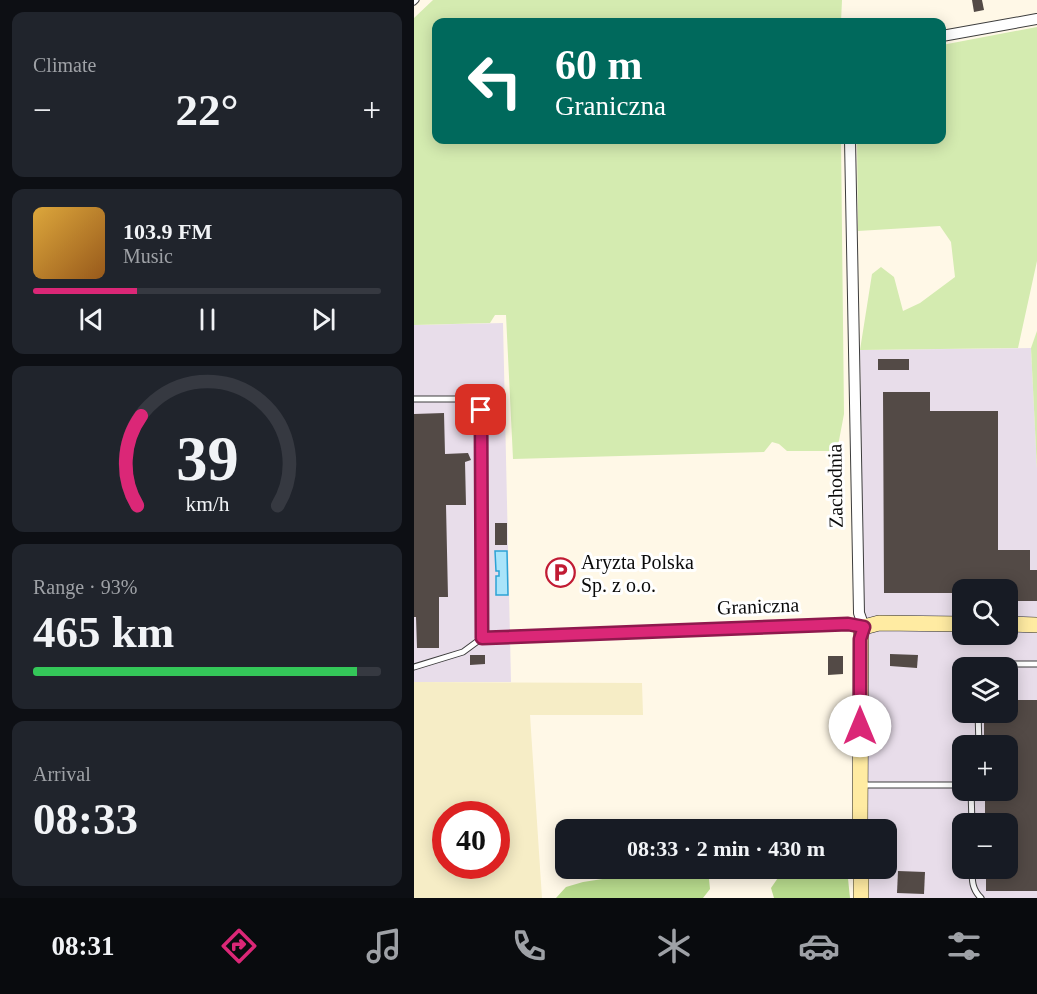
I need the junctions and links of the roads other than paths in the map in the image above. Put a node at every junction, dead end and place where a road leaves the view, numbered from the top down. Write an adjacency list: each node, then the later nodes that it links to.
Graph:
1 (1037, 19): 2 (street)
2 (946, 35)
3 (849, 144): 8 (street, Zachodnia)
4 (414, 399): 9 (lane)
5 (952, 624): 8 (street, Graniczna)
6 (1018, 624): 7 (street)
7 (1037, 625)
8 (864, 627): 9 (street, Graniczna); 13 (street, Zachodnia)
9 (482, 638): 12 (lane)
10 (1018, 664): 11 (lane)
11 (1037, 664)
12 (414, 667)
13 (860, 785): 14 (lane); 15 (street, Zachodnia)
14 (952, 785)
15 (860, 819)
16 (861, 879): 18 (street)
17 (972, 879): 19 (lane)
18 (861, 898)
19 (981, 898)

